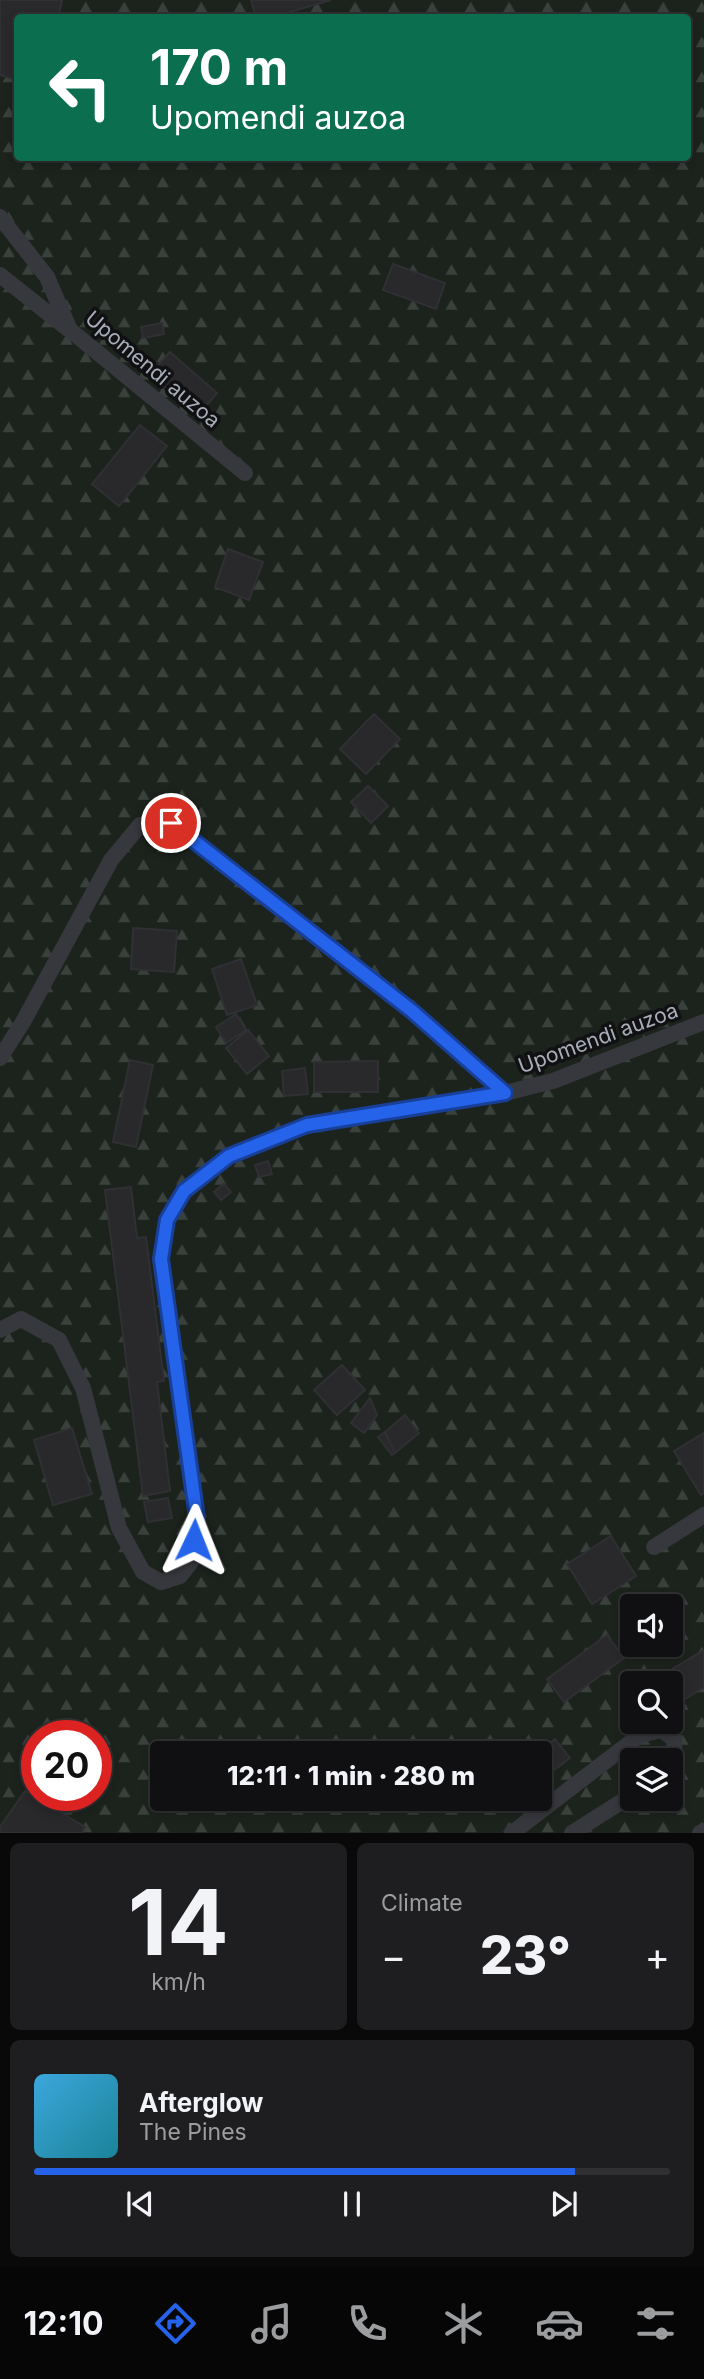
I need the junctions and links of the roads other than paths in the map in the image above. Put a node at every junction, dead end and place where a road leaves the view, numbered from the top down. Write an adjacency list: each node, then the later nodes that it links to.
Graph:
1 (0, 217): 3 (lane, Upomendi auzoa)
2 (0, 275): 3 (lane)
3 (70, 330): 4 (lane, Upomendi auzoa)
4 (245, 473)
5 (704, 1022): 7 (lane, Upomendi auzoa)
6 (0, 1058): 7 (lane, Upomendi auzoa)
7 (505, 1093): 8 (lane, Upomendi auzoa)
8 (0, 1330)
9 (704, 1515): 10 (lane)
10 (654, 1547)
11 (623, 1748): 12 (lane)
12 (674, 1748)
13 (620, 1750): 15 (lane)
14 (620, 1803): 16 (lane)
15 (512, 1833)
16 (572, 1833)

